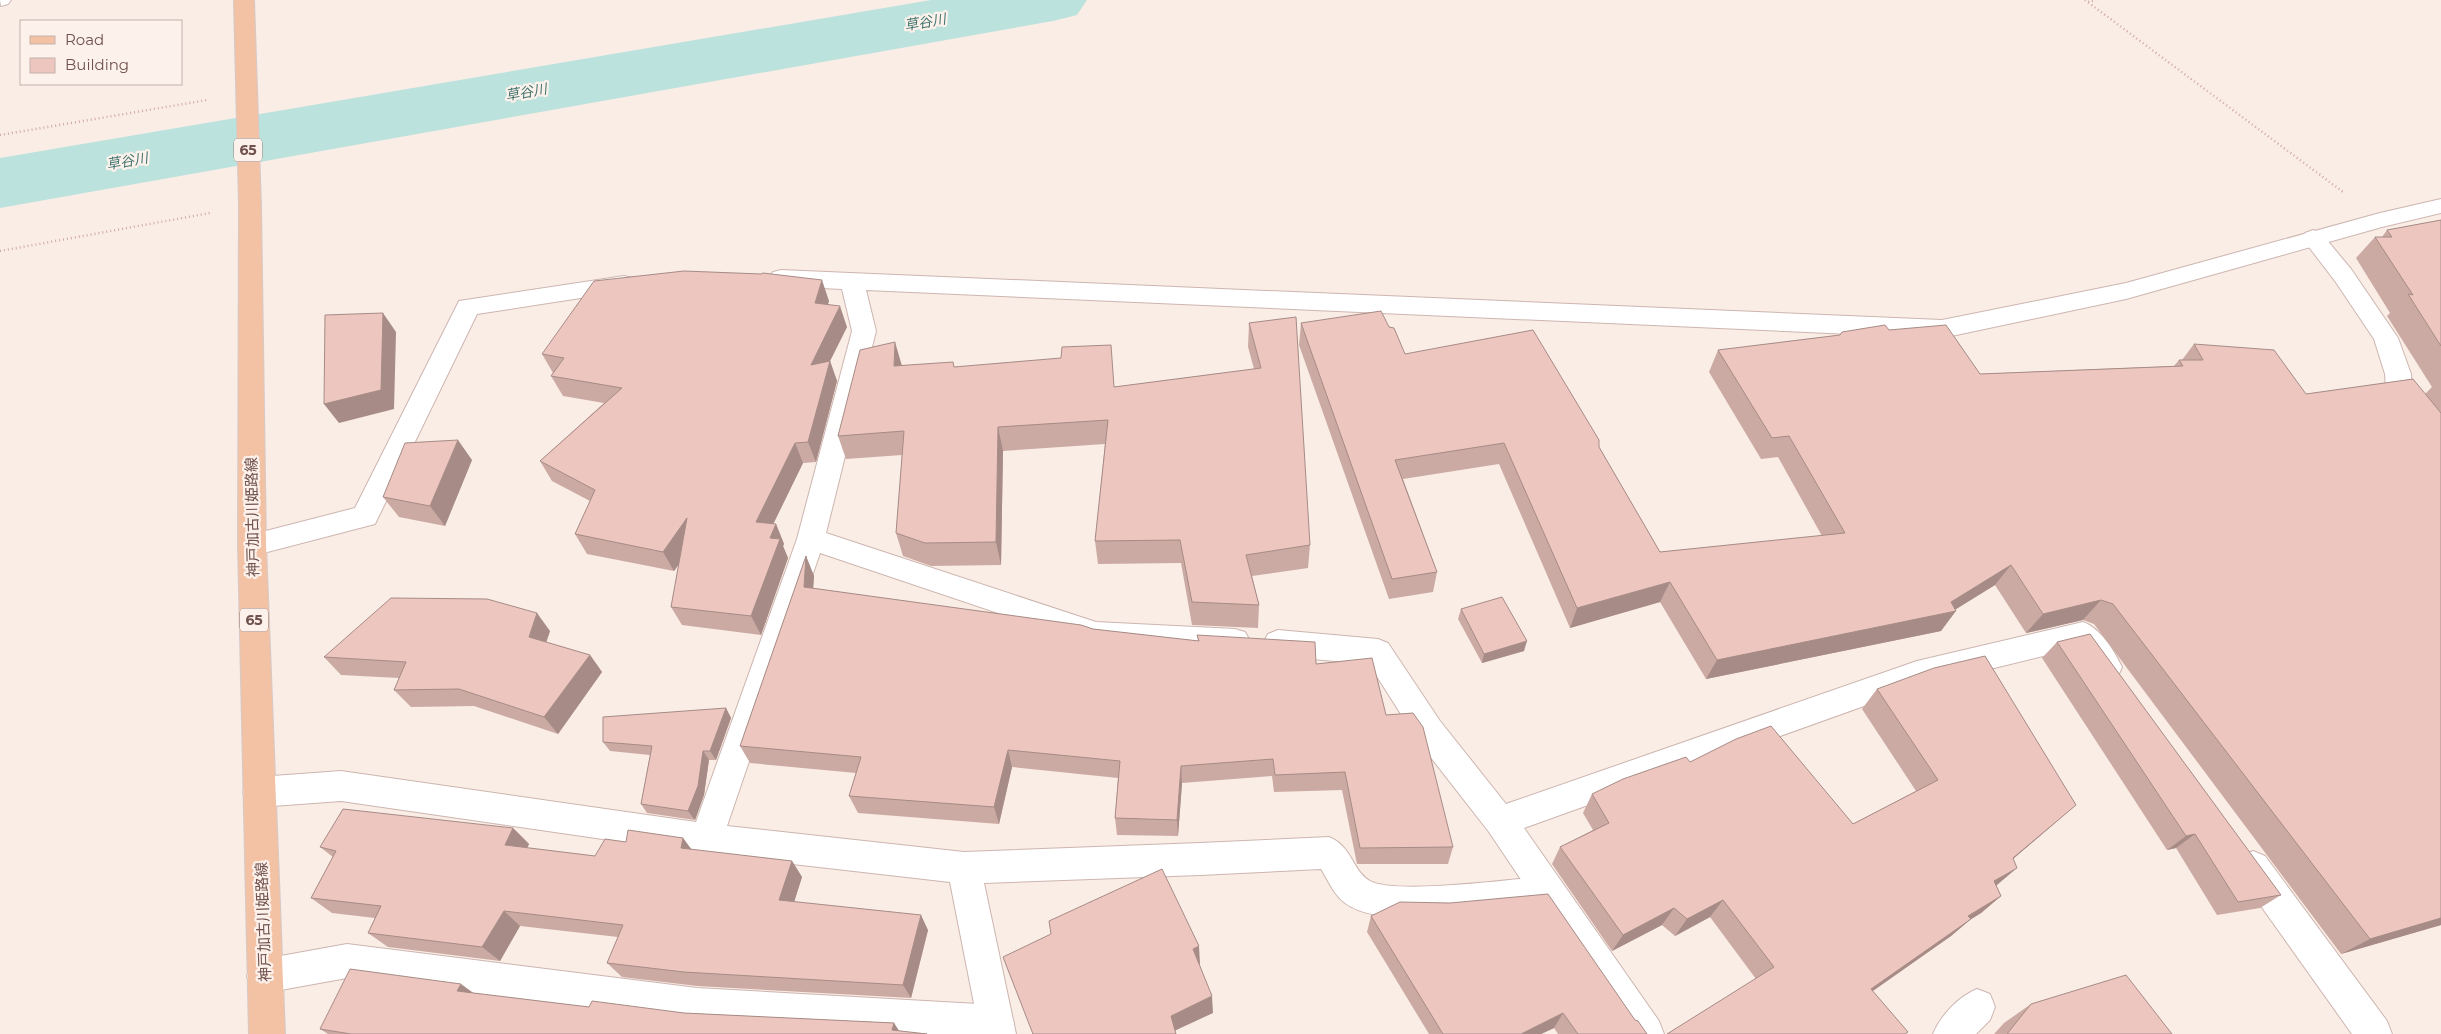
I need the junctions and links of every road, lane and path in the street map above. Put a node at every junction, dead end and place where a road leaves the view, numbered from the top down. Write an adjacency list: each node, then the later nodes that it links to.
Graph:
1 (244, 0): 4 (main road, 神戸加古川姫路線 / 65)
2 (2096, 0): 3 (path)
3 (2086, 1): 8 (path)
4 (247, 93): 5 (path); 6 (main road, 神戸加古川姫路線 / 65)
5 (0, 135)
6 (250, 206): 10 (path); 16 (main road, 神戸加古川姫路線 / 65)
7 (2441, 206): 8 (street)
8 (2380, 220): 9 (street)
9 (2313, 238): 12 (street); 14 (street)
10 (0, 252)
11 (762, 278): 12 (street)
12 (852, 280): 15 (street)
13 (644, 281): 16 (street)
14 (2441, 441)
15 (811, 539): 19 (street); 20 (street)
16 (252, 545): 18 (main road, 神戸加古川姫路線 / 65)
17 (2124, 690): 19 (street)
18 (259, 792): 20 (street); 24 (main road, 神戸加古川姫路線 / 65)
19 (1500, 821): 23 (street)
20 (706, 839): 22 (street)
21 (2234, 842): 30 (street)
22 (964, 868): 23 (street); 26 (street)
23 (1549, 892): 28 (street)
24 (264, 976): 26 (street); 27 (main road, 神戸加古川姫路線 / 65)
25 (1977, 1007): 29 (street)
26 (997, 1028)
27 (267, 1034)
28 (1646, 1034)
29 (1951, 1034)
30 (2374, 1034)

